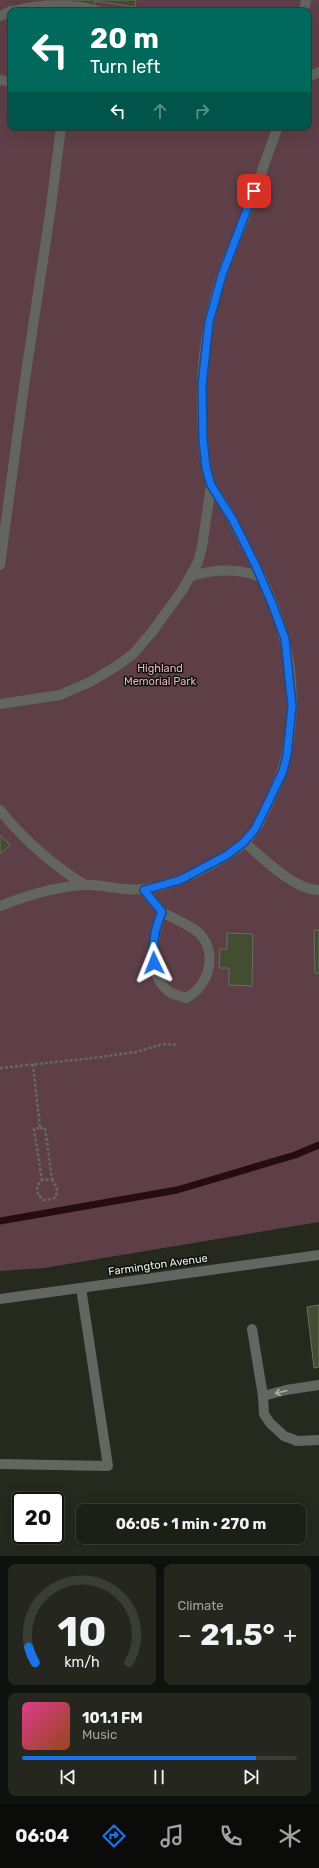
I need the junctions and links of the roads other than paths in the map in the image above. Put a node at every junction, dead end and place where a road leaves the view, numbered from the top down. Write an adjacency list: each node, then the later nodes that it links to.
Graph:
1 (25, 8): 2 (street)
2 (78, 8)
3 (61, 130): 6 (street)
4 (277, 130): 5 (street)
5 (211, 485): 7 (street); 8 (street)
6 (0, 565)
7 (191, 576): 8 (street); 9 (street)
8 (262, 578): 11 (street)
9 (0, 704)
10 (0, 810): 12 (street)
11 (244, 842): 13 (street); 14 (street)
12 (85, 885): 13 (street); 15 (street)
13 (144, 890): 16 (street)
14 (319, 890)
15 (0, 906)
16 (162, 912): 16 (street)
17 (319, 1255): 18 (street, Farmington Avenue)
18 (81, 1288): 19 (street, Farmington Avenue); 24 (street)
19 (0, 1299)
20 (252, 1329): 22 (street)
21 (319, 1385): 22 (street, one-way to 22)
22 (264, 1396): 23 (street)
23 (319, 1440)
24 (0, 1464)

